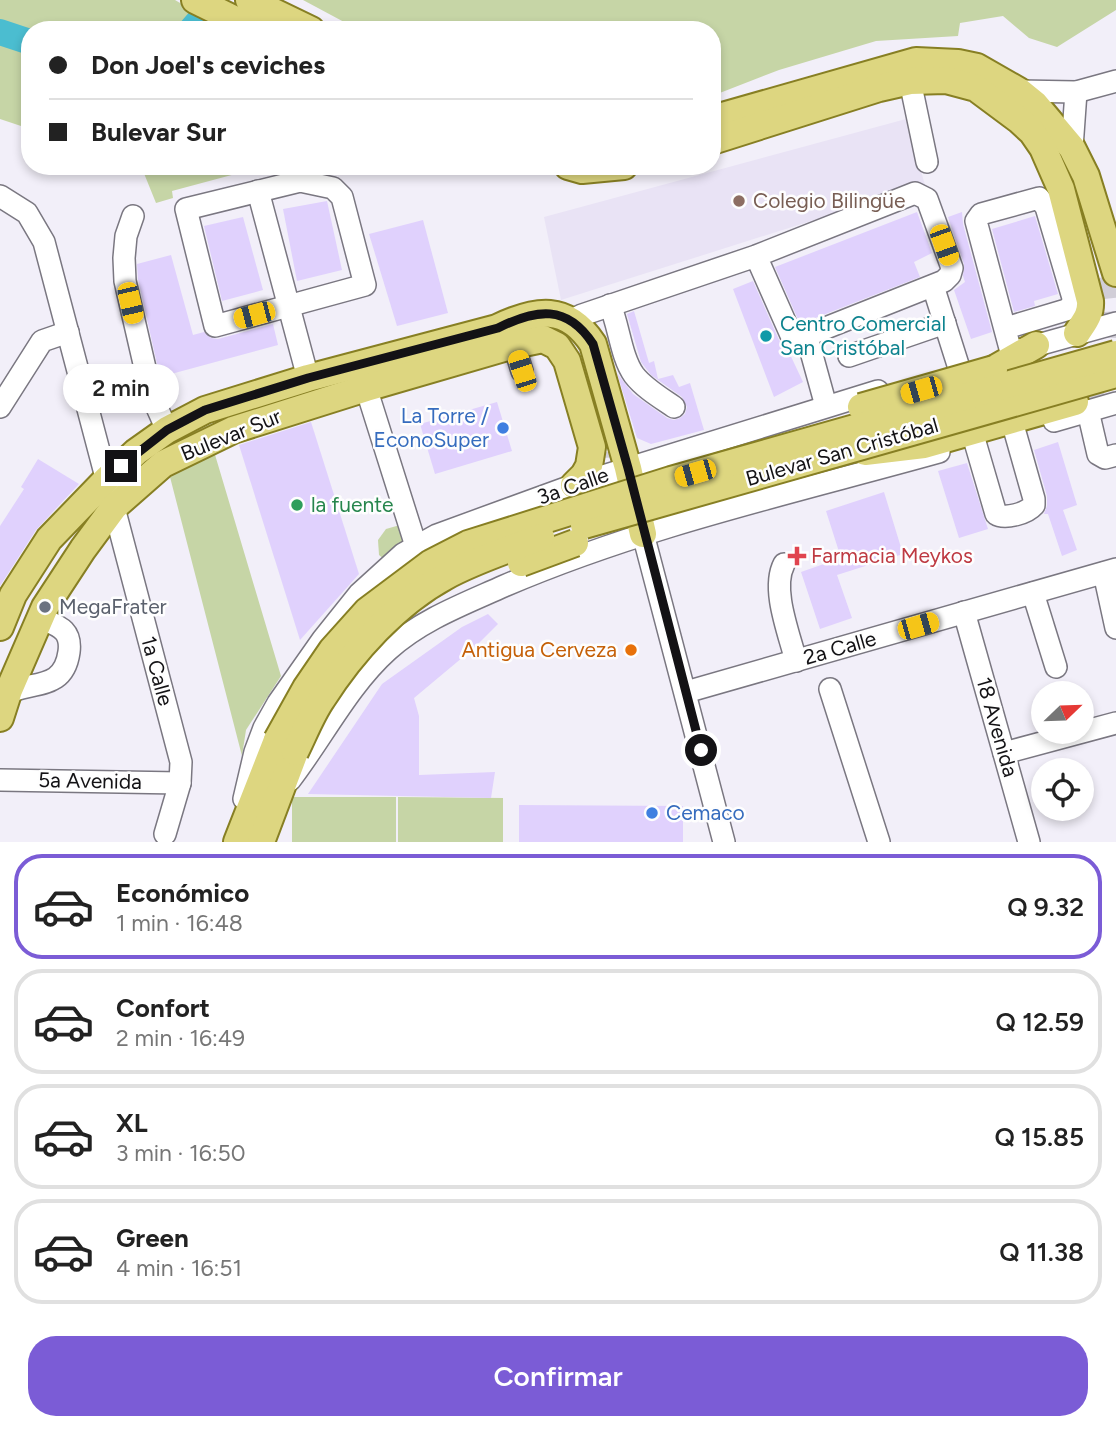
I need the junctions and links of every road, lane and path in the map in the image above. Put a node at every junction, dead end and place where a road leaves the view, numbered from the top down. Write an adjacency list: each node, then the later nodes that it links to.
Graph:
1 (195, 0): 3 (main road)
2 (249, 0): 4 (main road)
3 (238, 21)
4 (292, 21)
5 (1116, 80): 8 (street)
6 (910, 81): 9 (main road); 13 (street); 27 (main road)
7 (1019, 91): 8 (street); 9 (main road); 12 (main road)
8 (1076, 92): 12 (street)
9 (818, 97): 10 (main road); 11 (main road)
10 (721, 117)
11 (721, 137)
12 (1066, 141): 18 (main road)
13 (927, 162)
14 (258, 191): 21 (street); 21 (street); 21 (street)
15 (2, 200): 26 (street, 1a Calle)
16 (133, 216): 44 (street)
17 (756, 256): 19 (street); 20 (street); 29 (street)
18 (1110, 275)
19 (933, 286): 24 (street); 29 (street)
20 (610, 305): 22 (street); 41 (street)
21 (288, 306): 37 (street)
22 (572, 320): 28 (main road, Bulevar Sur); 49 (main road)
23 (1116, 323): 27 (street, 3a Calle)
24 (946, 324): 32 (street); 33 (street)
25 (1006, 328): 25 (street); 31 (street)
26 (68, 332): 40 (street); 50 (street, 1a Calle)
27 (1077, 333): 31 (street, 3a Calle)
28 (506, 336): 34 (street); 36 (main road, Bulevar Sur); 49 (main road); 52 (main road)
29 (807, 337): 42 (street)
30 (1116, 354): 51 (main road, Bulevar San Cristóbal, bridge)
31 (1014, 355): 33 (street, 3a Calle); 51 (main road, bridge)
32 (849, 356)
33 (959, 368): 42 (street, 3a Calle)
34 (522, 371)
35 (1116, 374): 47 (main road, Bulevar San Cristóbal, bridge)
36 (363, 376): 37 (main road, Bulevar Sur); 54 (main road, Bulevar Sur); 58 (street)
37 (308, 378): 44 (main road, Bulevar Sur)
38 (1116, 403): 39 (street)
39 (1082, 406): 45 (street); 47 (main road); 48 (street)
40 (0, 407)
41 (674, 407)
42 (826, 407): 43 (street, 3a Calle)
43 (771, 424): 49 (street, 3a Calle); 53 (street)
44 (167, 430): 50 (main road, Bulevar Sur)
45 (1014, 432): 46 (street); 46 (street)
46 (975, 442): 53 (street)
47 (845, 451): 65 (main road, Bulevar San Cristóbal, bridge)
48 (1116, 455)
49 (618, 460): 52 (street, 3a Calle); 55 (main road)
50 (107, 479): 54 (street, 1a Calle); 66 (main road, Bulevar Sur)
51 (671, 480): 75 (main road, Bulevar San Cristóbal, bridge)
52 (573, 485): 56 (street, 3a Calle)
53 (807, 489): 55 (street)
54 (114, 507): 64 (main road, Bulevar Sur); 78 (street, 1a Calle)
55 (643, 534): 62 (street); 71 (street)
56 (437, 535): 58 (street, 3a Calle); 62 (street)
57 (575, 543): 65 (main road, bridge)
58 (416, 546): 81 (street, 3a Calle)
59 (784, 564): 68 (street)
60 (1110, 571): 61 (street, 2a Calle); 67 (street)
61 (1033, 593): 63 (street, 2a Calle); 69 (street)
62 (483, 596): 79 (street)
63 (964, 612): 68 (street, 2a Calle); 76 (street, 18 Avenida)
64 (40, 618): 72 (main road, Bulevar Sur); 72 (street)
65 (383, 626): 75 (main road, Bulevar San Cristóbal, bridge)
66 (0, 627)
67 (1116, 628)
68 (796, 661): 71 (street, 2a Calle)
69 (1056, 667)
70 (830, 689): 84 (street)
71 (686, 692): 83 (street)
72 (5, 693): 73 (main road, Bulevar Sur)
73 (0, 718)
74 (1116, 723): 76 (street)
75 (286, 746): 79 (main road, Bulevar San Cristóbal); 81 (main road, Bulevar San Cristóbal)
76 (1004, 753): 85 (street, 18 Avenida)
77 (0, 780): 78 (street, 5a Avenida)
78 (180, 782): 80 (street, 1a Calle)
79 (280, 793): 82 (main road, Bulevar San Cristóbal)
80 (165, 834)
81 (236, 842)
82 (261, 842)
83 (724, 842)
84 (879, 842)
85 (1029, 842)

